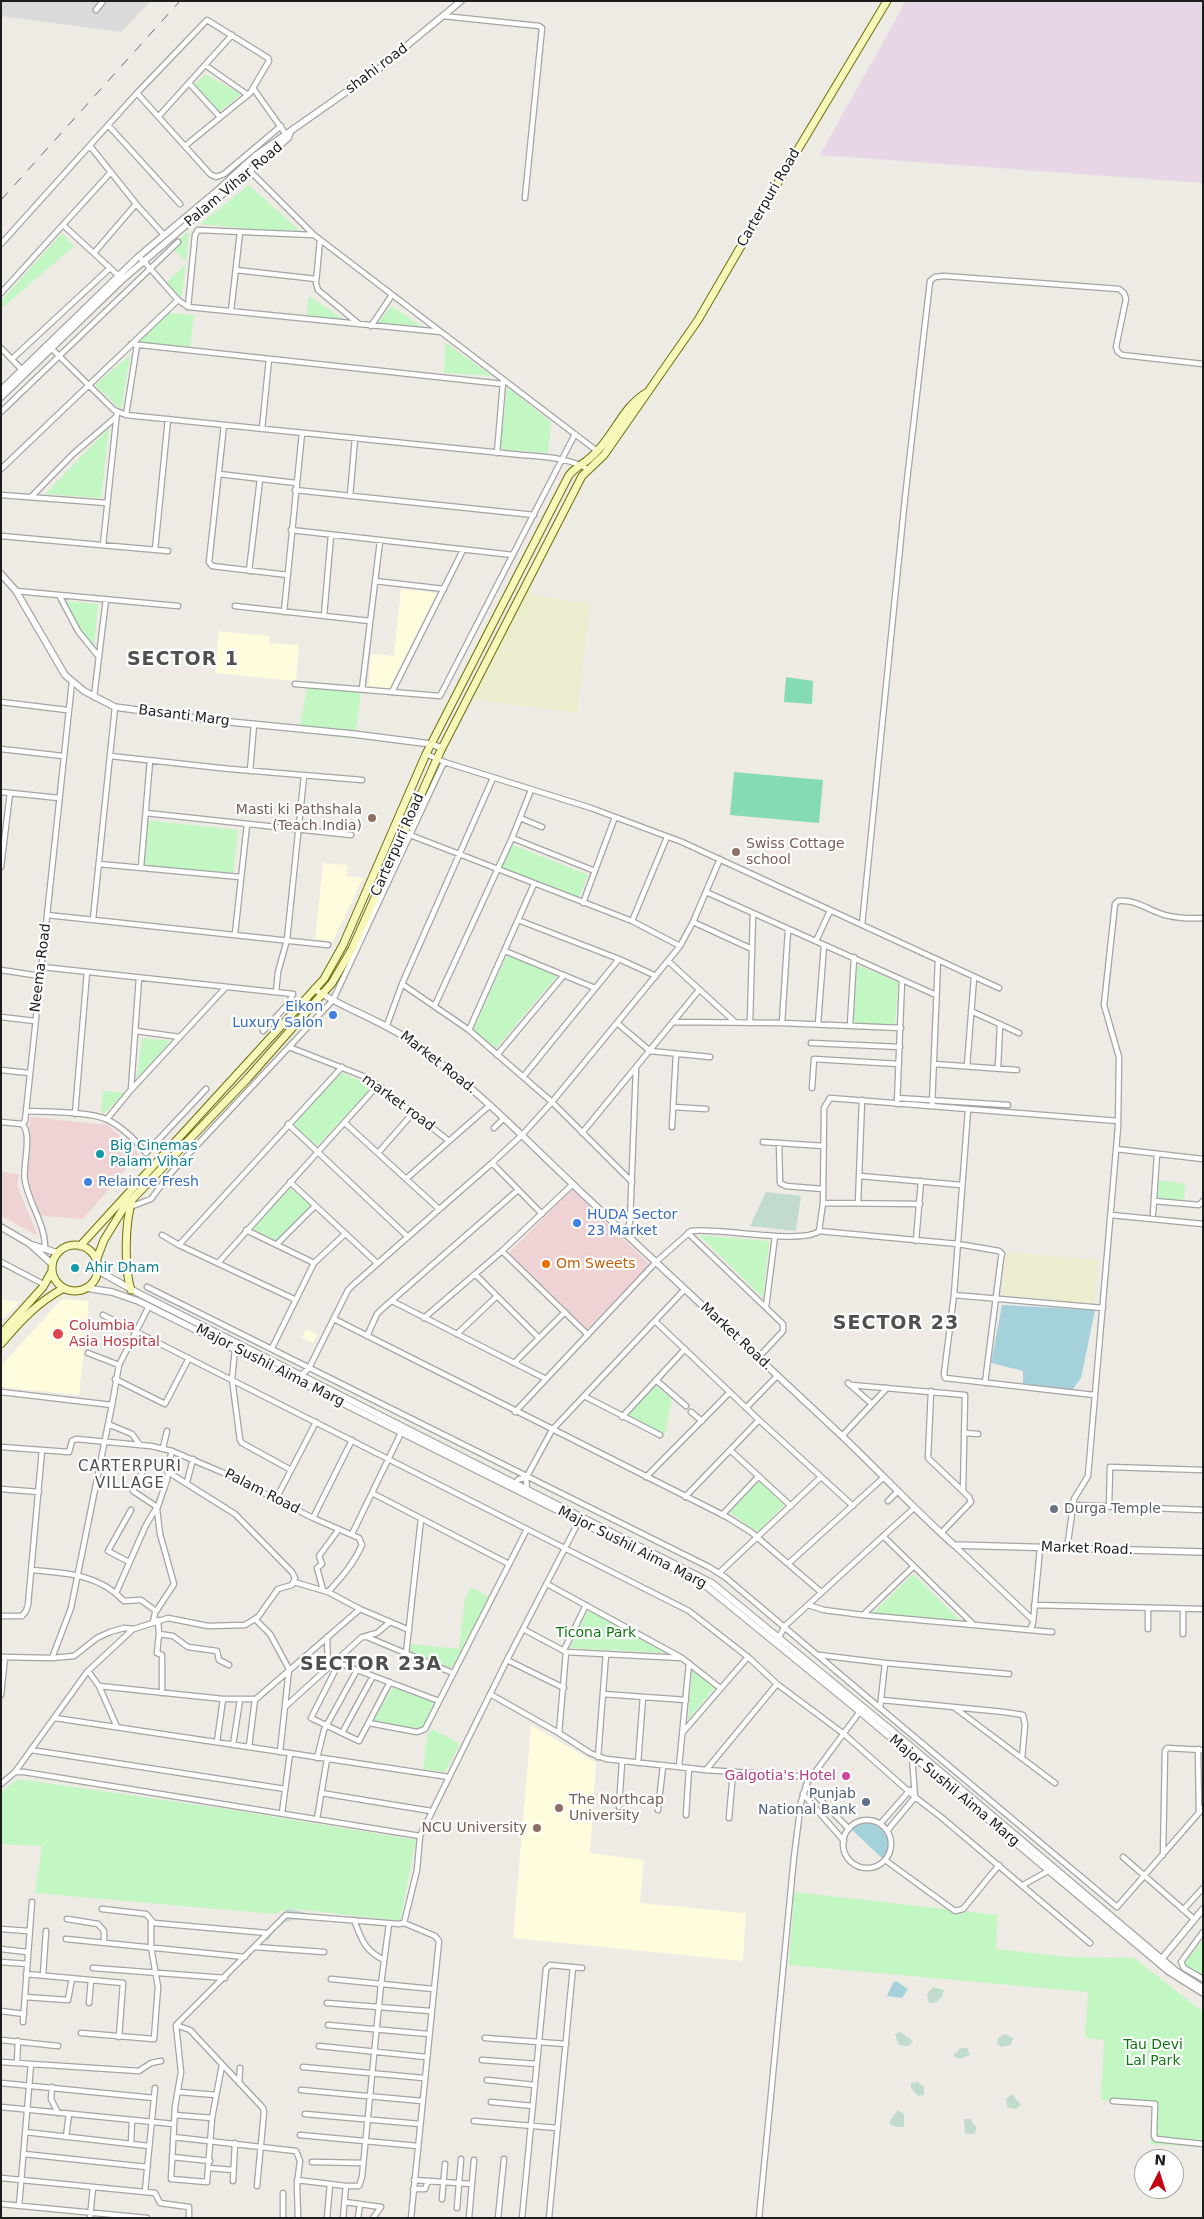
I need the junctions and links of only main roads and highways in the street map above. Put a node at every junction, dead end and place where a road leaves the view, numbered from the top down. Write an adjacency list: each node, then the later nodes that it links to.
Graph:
1 (887, 1): 2 (main road, Carterpuri Road)
2 (646, 393): 3 (main road, Carterpuri Road); 4 (main road, Carterpuri Road)
3 (133, 1198): 5 (main road, Carterpuri Road); 8 (main road)
4 (80, 1246): 5 (main road); 6 (main road)
5 (96, 1260): 7 (main road)
6 (52, 1267): 7 (main road); 9 (main road)
7 (64, 1288): 10 (main road)
8 (131, 1290)
9 (1, 1334)
10 (1, 1344)

